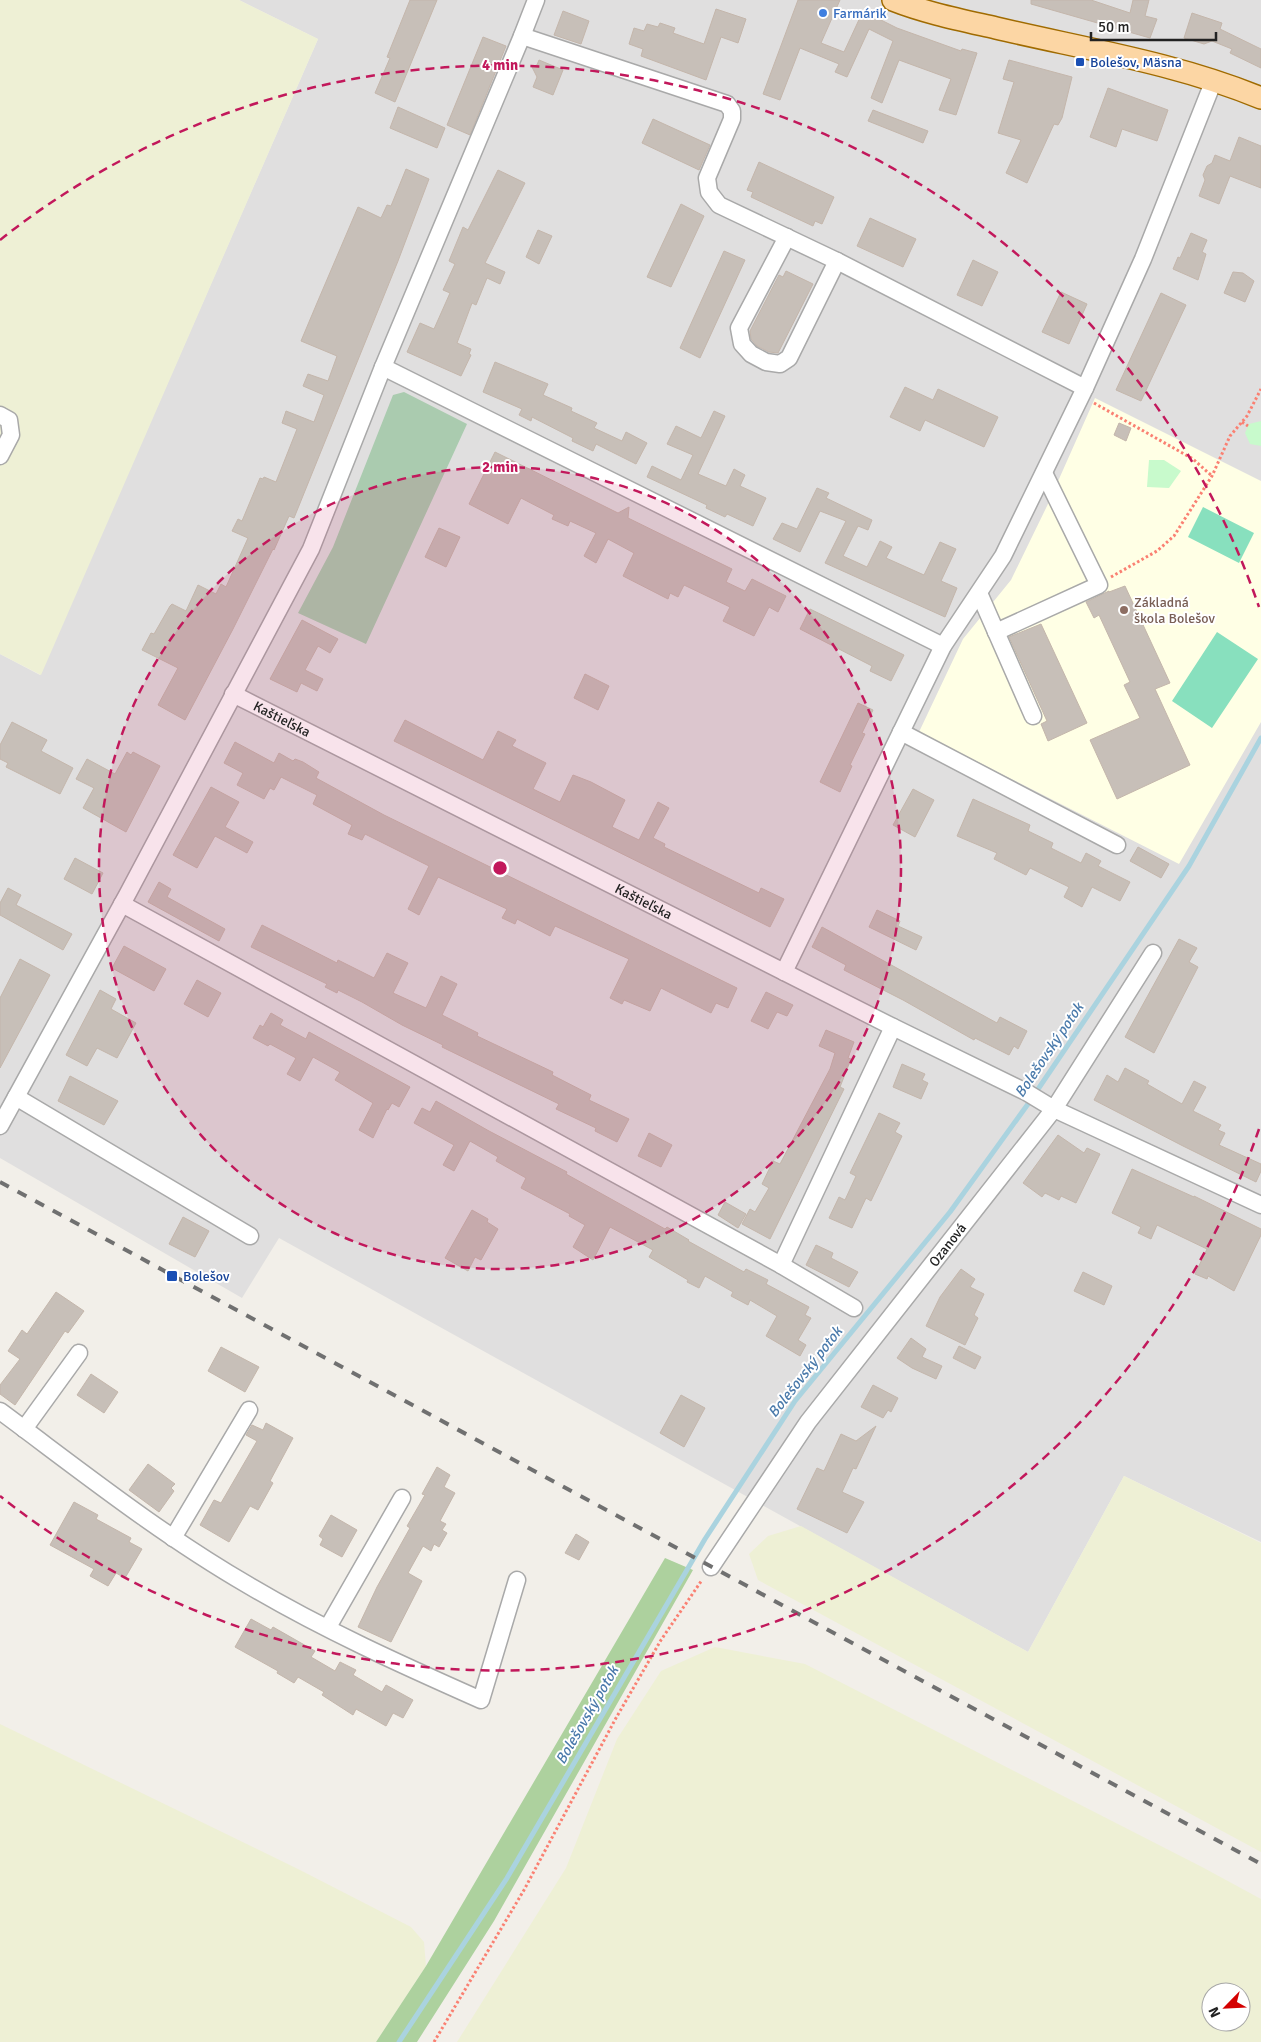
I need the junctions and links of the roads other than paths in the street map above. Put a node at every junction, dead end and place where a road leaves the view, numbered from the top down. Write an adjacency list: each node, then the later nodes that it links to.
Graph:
1 (536, 0): 3 (street)
2 (893, 0): 4 (main road)
3 (522, 36): 6 (street); 8 (street)
4 (1214, 80): 5 (main road); 9 (street)
5 (1261, 98)
6 (787, 238): 7 (street); 7 (street)
7 (837, 261): 9 (street)
8 (384, 367): 15 (street); 16 (street)
9 (1088, 395): 12 (street)
10 (0, 415): 11 (street)
11 (0, 456)
12 (1044, 473): 13 (street); 14 (street)
13 (979, 593): 14 (street); 15 (street)
14 (996, 632): 17 (street)
15 (943, 646): 18 (street)
16 (234, 694): 20 (street); 22 (street, Kaštieľska)
17 (1033, 716)
18 (901, 732): 19 (street); 22 (street)
19 (1117, 845)
20 (122, 904): 24 (street); 29 (street)
21 (1153, 953): 25 (street, Ozanová)
22 (784, 972): 23 (street, Kaštieľska)
23 (893, 1027): 25 (street, Kaštieľska); 29 (street)
24 (16, 1097): 26 (street); 28 (street)
25 (1054, 1109): 27 (street); 37 (street, Ozanová)
26 (0, 1126)
27 (1261, 1205)
28 (250, 1236)
29 (782, 1265): 30 (street)
30 (854, 1308)
31 (79, 1353): 34 (street)
32 (249, 1410): 36 (street)
33 (0, 1411): 34 (street)
34 (24, 1429): 36 (street)
35 (402, 1498): 39 (street)
36 (173, 1538): 39 (street)
37 (711, 1567)
38 (517, 1580): 39 (street)
39 (328, 1627)

